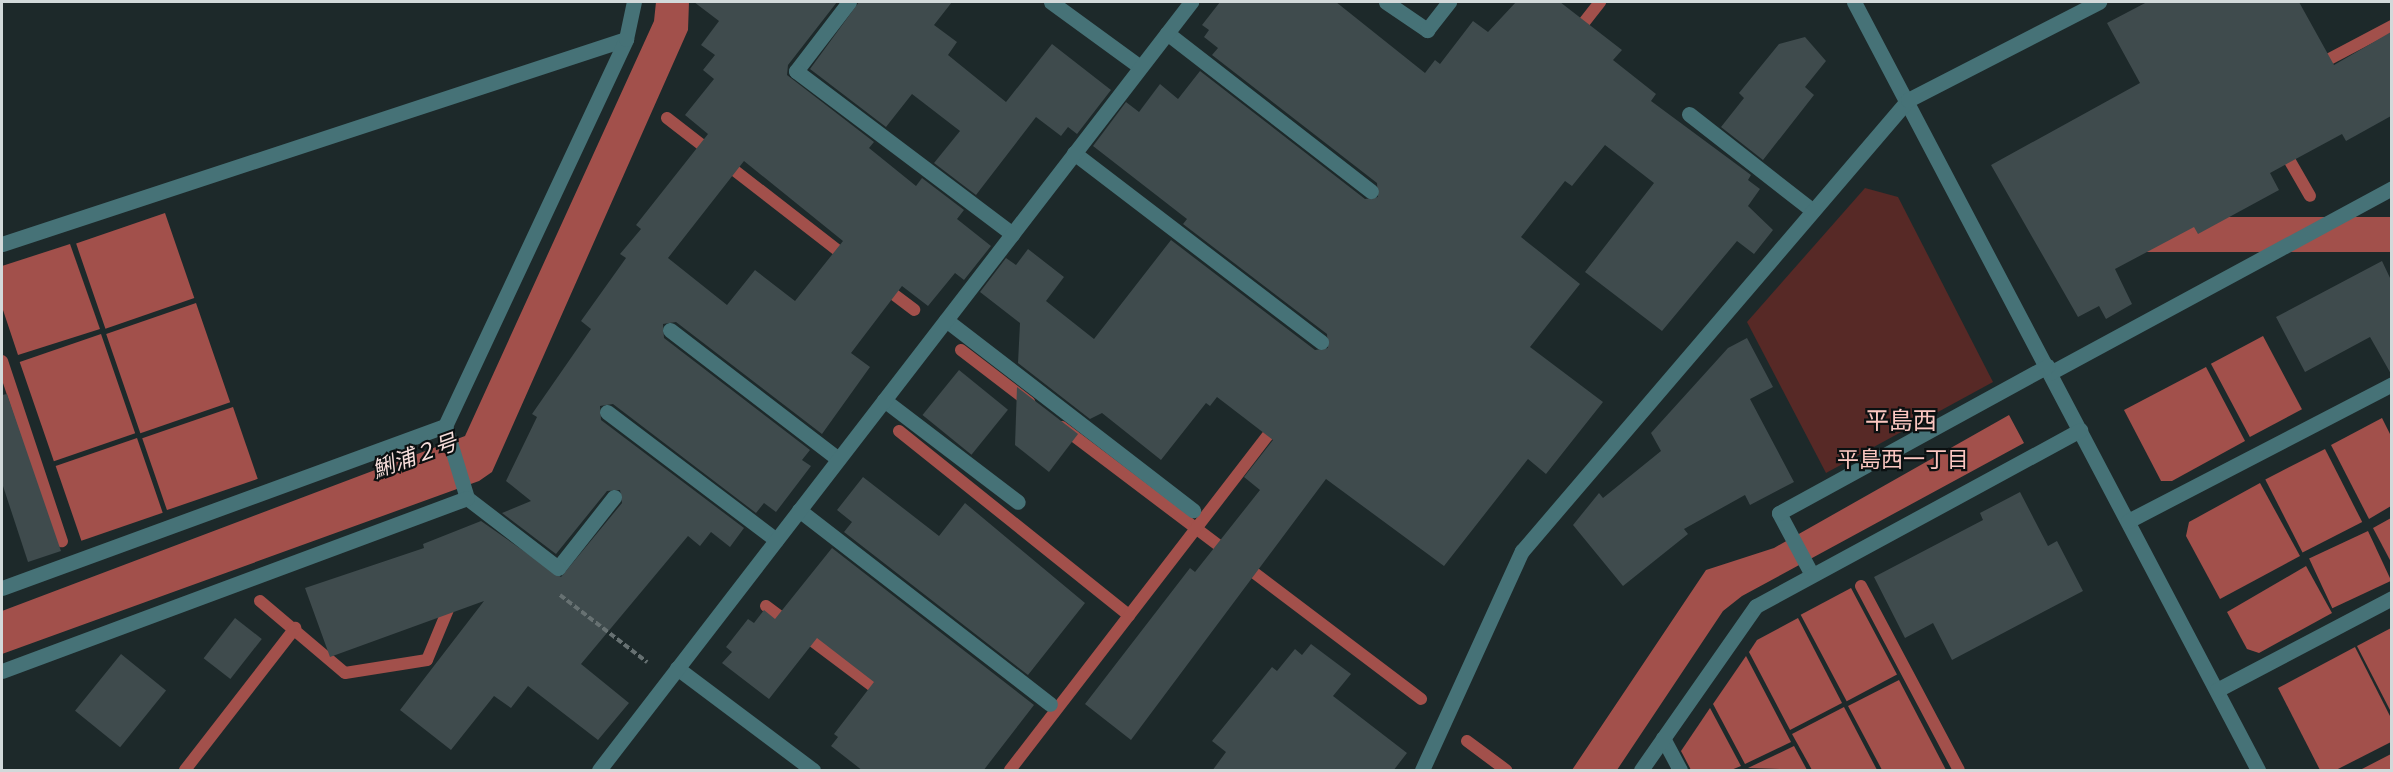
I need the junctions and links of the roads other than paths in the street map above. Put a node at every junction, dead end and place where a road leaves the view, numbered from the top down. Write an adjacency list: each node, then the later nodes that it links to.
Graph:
1 (634, 2): 10 (street)
2 (849, 2): 18 (street)
3 (1052, 2): 11 (street)
4 (1191, 2): 9 (street)
5 (1386, 2): 6 (street)
6 (1449, 2)
7 (1854, 2): 12 (street)
8 (2098, 2): 12 (street)
9 (1167, 33): 11 (street); 16 (street)
10 (626, 39): 19 (street); 27 (street)
11 (1140, 67): 14 (street)
12 (1908, 100): 17 (street); 23 (street)
13 (1689, 114): 17 (street)
14 (1074, 153): 18 (street); 22 (street)
15 (2391, 188): 23 (street)
16 (1371, 191)
17 (1813, 211): 47 (street)
18 (1012, 234): 20 (street)
19 (2, 244)
20 (946, 320): 25 (street); 34 (street)
21 (670, 330): 29 (street)
22 (1321, 342)
23 (2048, 370): 28 (street); 37 (street)
24 (2391, 384): 35 (street)
25 (884, 400): 29 (street); 32 (street)
26 (607, 412): 36 (street)
27 (444, 426): 31 (street); 38 (street)
28 (2080, 430): 35 (street); 37 (street)
29 (838, 459): 33 (street)
30 (614, 497): 31 (street)
31 (467, 498): 40 (street)
32 (1018, 502)
33 (799, 510): 36 (street); 43 (street)
34 (1193, 510)
35 (2128, 521): 42 (street)
36 (776, 540): 41 (street)
37 (1811, 573): 44 (street)
38 (2, 588)
39 (2391, 598): 42 (street)
40 (2, 671)
41 (673, 674): 45 (street); 46 (street)
42 (2217, 690): 50 (street)
43 (1050, 704)
44 (1663, 738): 48 (street); 49 (street)
45 (598, 771)
46 (813, 771)
47 (1422, 771)
48 (1641, 771)
49 (1680, 771)
50 (2258, 771)

